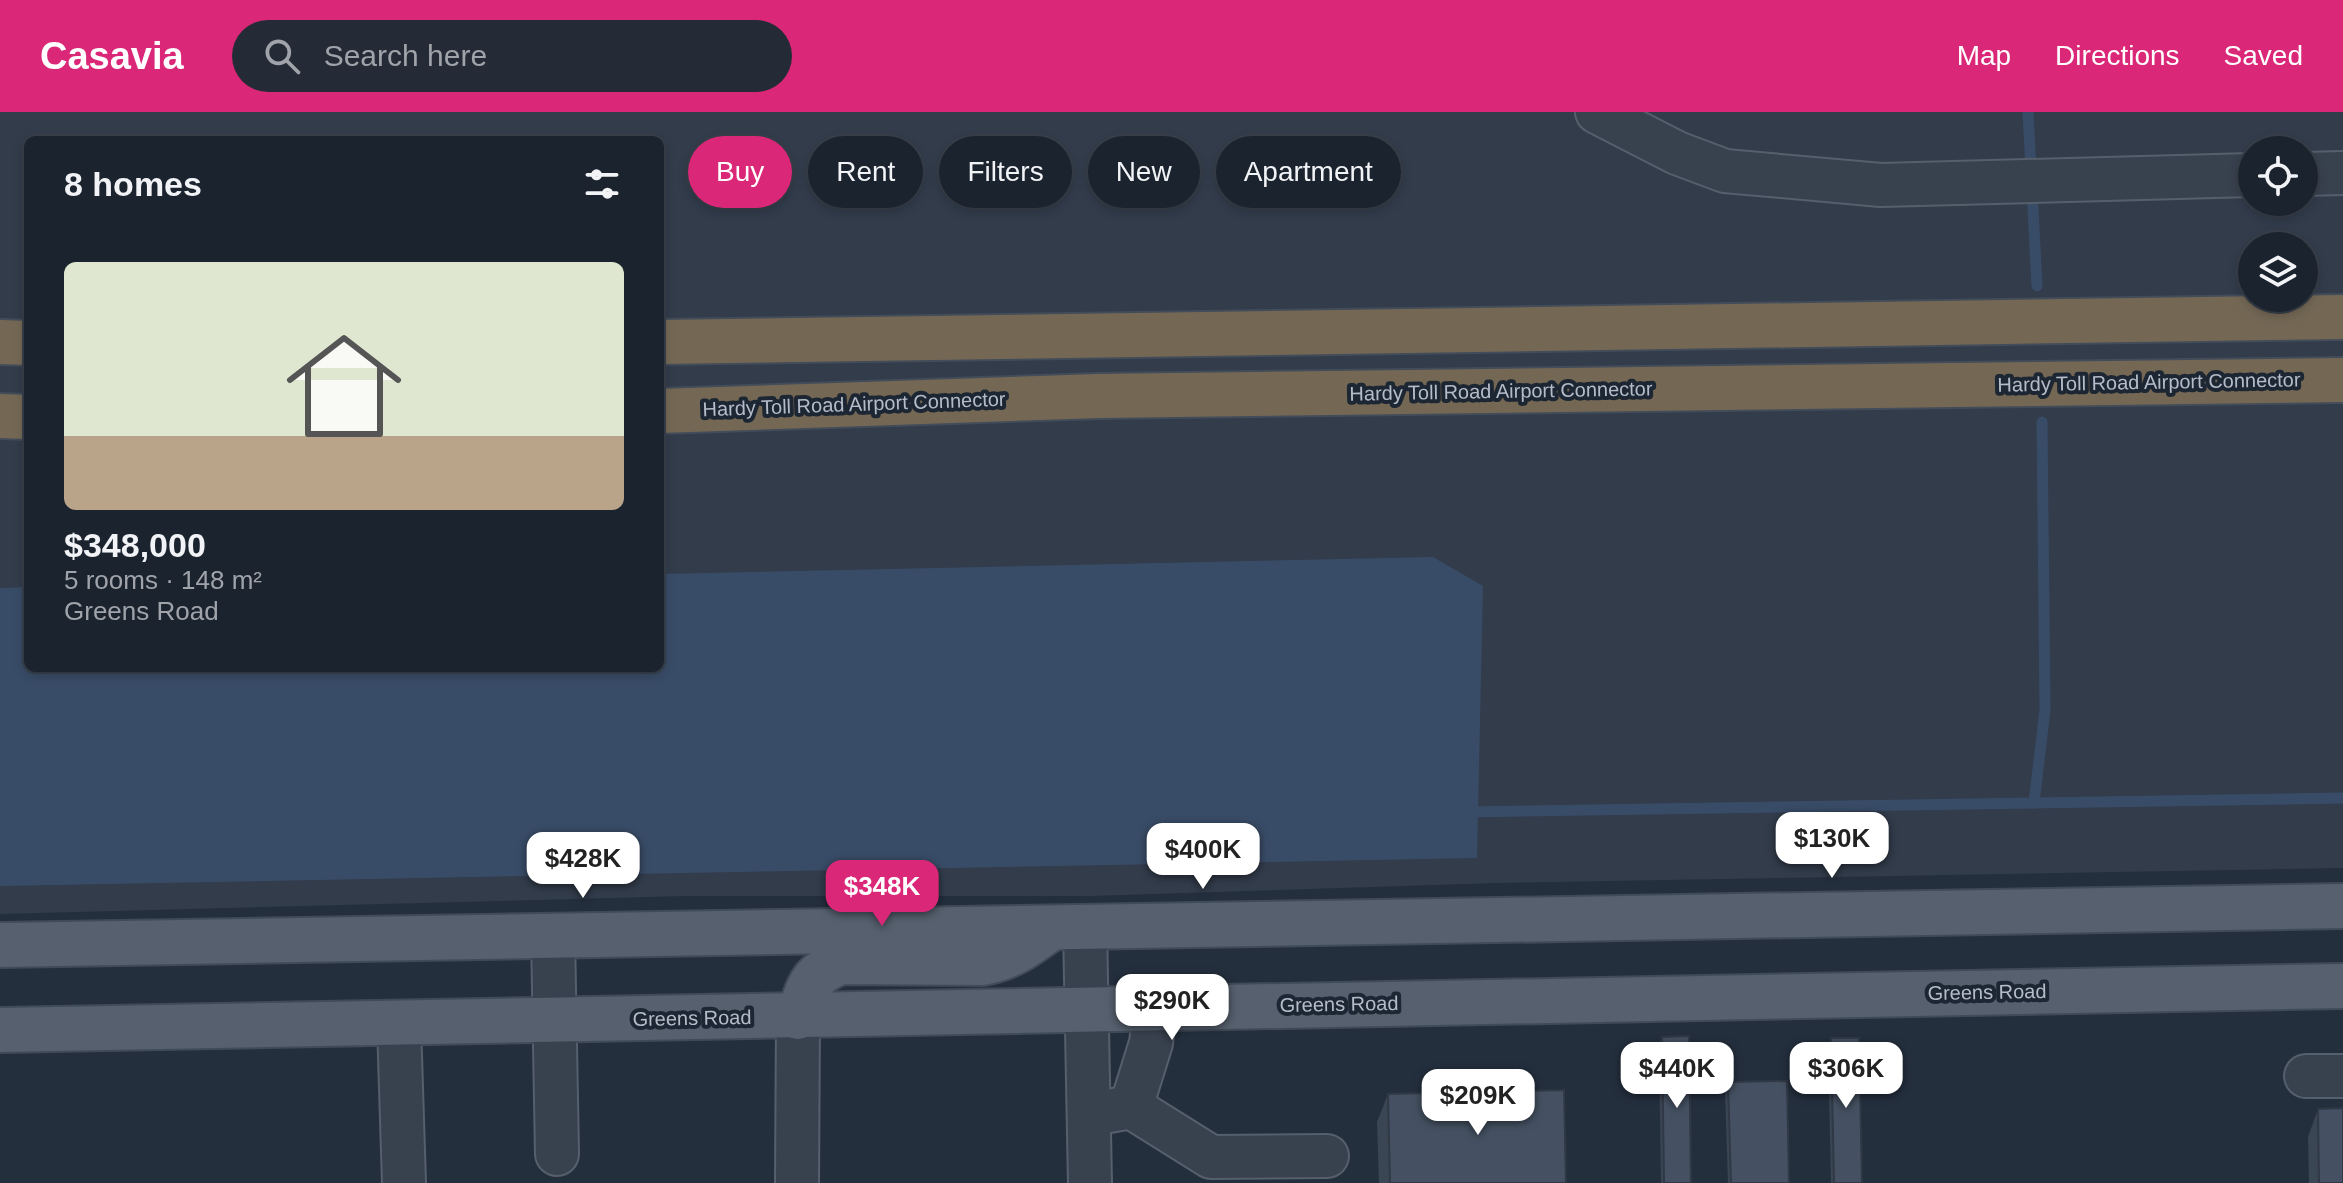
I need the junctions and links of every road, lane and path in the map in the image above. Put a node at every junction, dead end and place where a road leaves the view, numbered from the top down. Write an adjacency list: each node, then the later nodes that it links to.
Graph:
1 (1597, 112): 4 (lane)
2 (2343, 173): 3 (lane)
3 (2318, 174)
4 (2238, 175)
5 (2343, 317): 7 (highway)
6 (0, 342): 8 (highway)
7 (664, 342)
8 (24, 343)
9 (2343, 380): 10 (highway, Hardy Toll Road Airport Connector)
10 (664, 411)
11 (0, 416): 12 (highway)
12 (24, 417)
13 (2343, 906): 14 (main road)
14 (1068, 928): 15 (main road); 19 (lane); 20 (main road)
15 (553, 935): 16 (main road); 21 (lane)
16 (0, 945)
17 (2343, 986): 18 (main road, Greens Road)
18 (1155, 1009): 19 (main road, Greens Road); 24 (lane)
19 (1087, 1010): 20 (main road, Greens Road); 25 (lane)
20 (798, 1017): 21 (main road, Greens Road); 29 (lane)
21 (554, 1020): 22 (main road, Greens Road); 26 (lane)
22 (399, 1024): 23 (main road, Greens Road); 28 (lane)
23 (0, 1030)
24 (1131, 1107): 25 (lane); 27 (lane)
25 (1089, 1114): 30 (lane)
26 (557, 1154)
27 (1327, 1156)
28 (404, 1183)
29 (797, 1183)
30 (1090, 1183)

